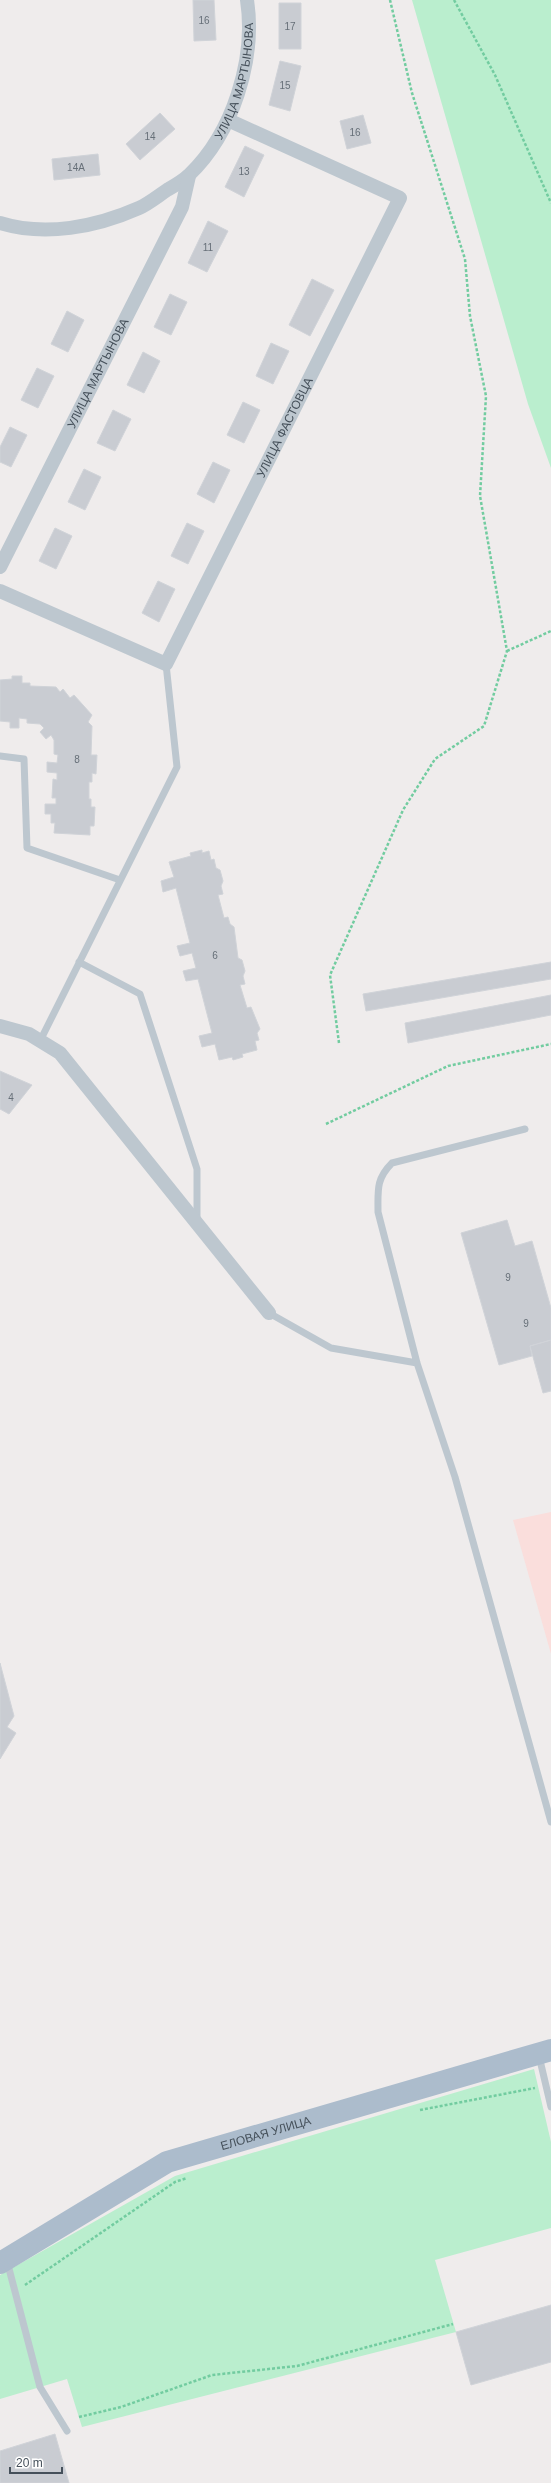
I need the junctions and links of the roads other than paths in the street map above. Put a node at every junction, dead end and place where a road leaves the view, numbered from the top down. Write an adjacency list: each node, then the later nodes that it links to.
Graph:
1 (247, 0): 2 (street, УЛИЦА МАРТЫНОВА)
2 (228, 120): 3 (street, УЛИЦА МАРТЫНОВА); 7 (street, УЛИЦА ФАСТОВЦА)
3 (189, 176): 4 (street, УЛИЦА МАРТЫНОВА); 5 (street, УЛИЦА МАРТЫНОВА)
4 (0, 223)
5 (0, 567)
6 (0, 591): 7 (street)
7 (166, 664): 9 (lane)
8 (0, 756): 9 (lane)
9 (120, 880): 10 (lane)
10 (79, 962): 12 (lane); 14 (lane)
11 (0, 1026): 12 (street)
12 (40, 1041): 14 (street)
13 (524, 1128): 16 (lane)
14 (197, 1224): 15 (street)
15 (269, 1313): 16 (lane)
16 (417, 1363): 17 (lane)
17 (551, 1822)
18 (545, 2052): 19 (lane); 20 (main road, ЕЛОВАЯ УЛИЦА)
19 (551, 2107)
20 (3, 2261): 21 (lane)
21 (67, 2431)

